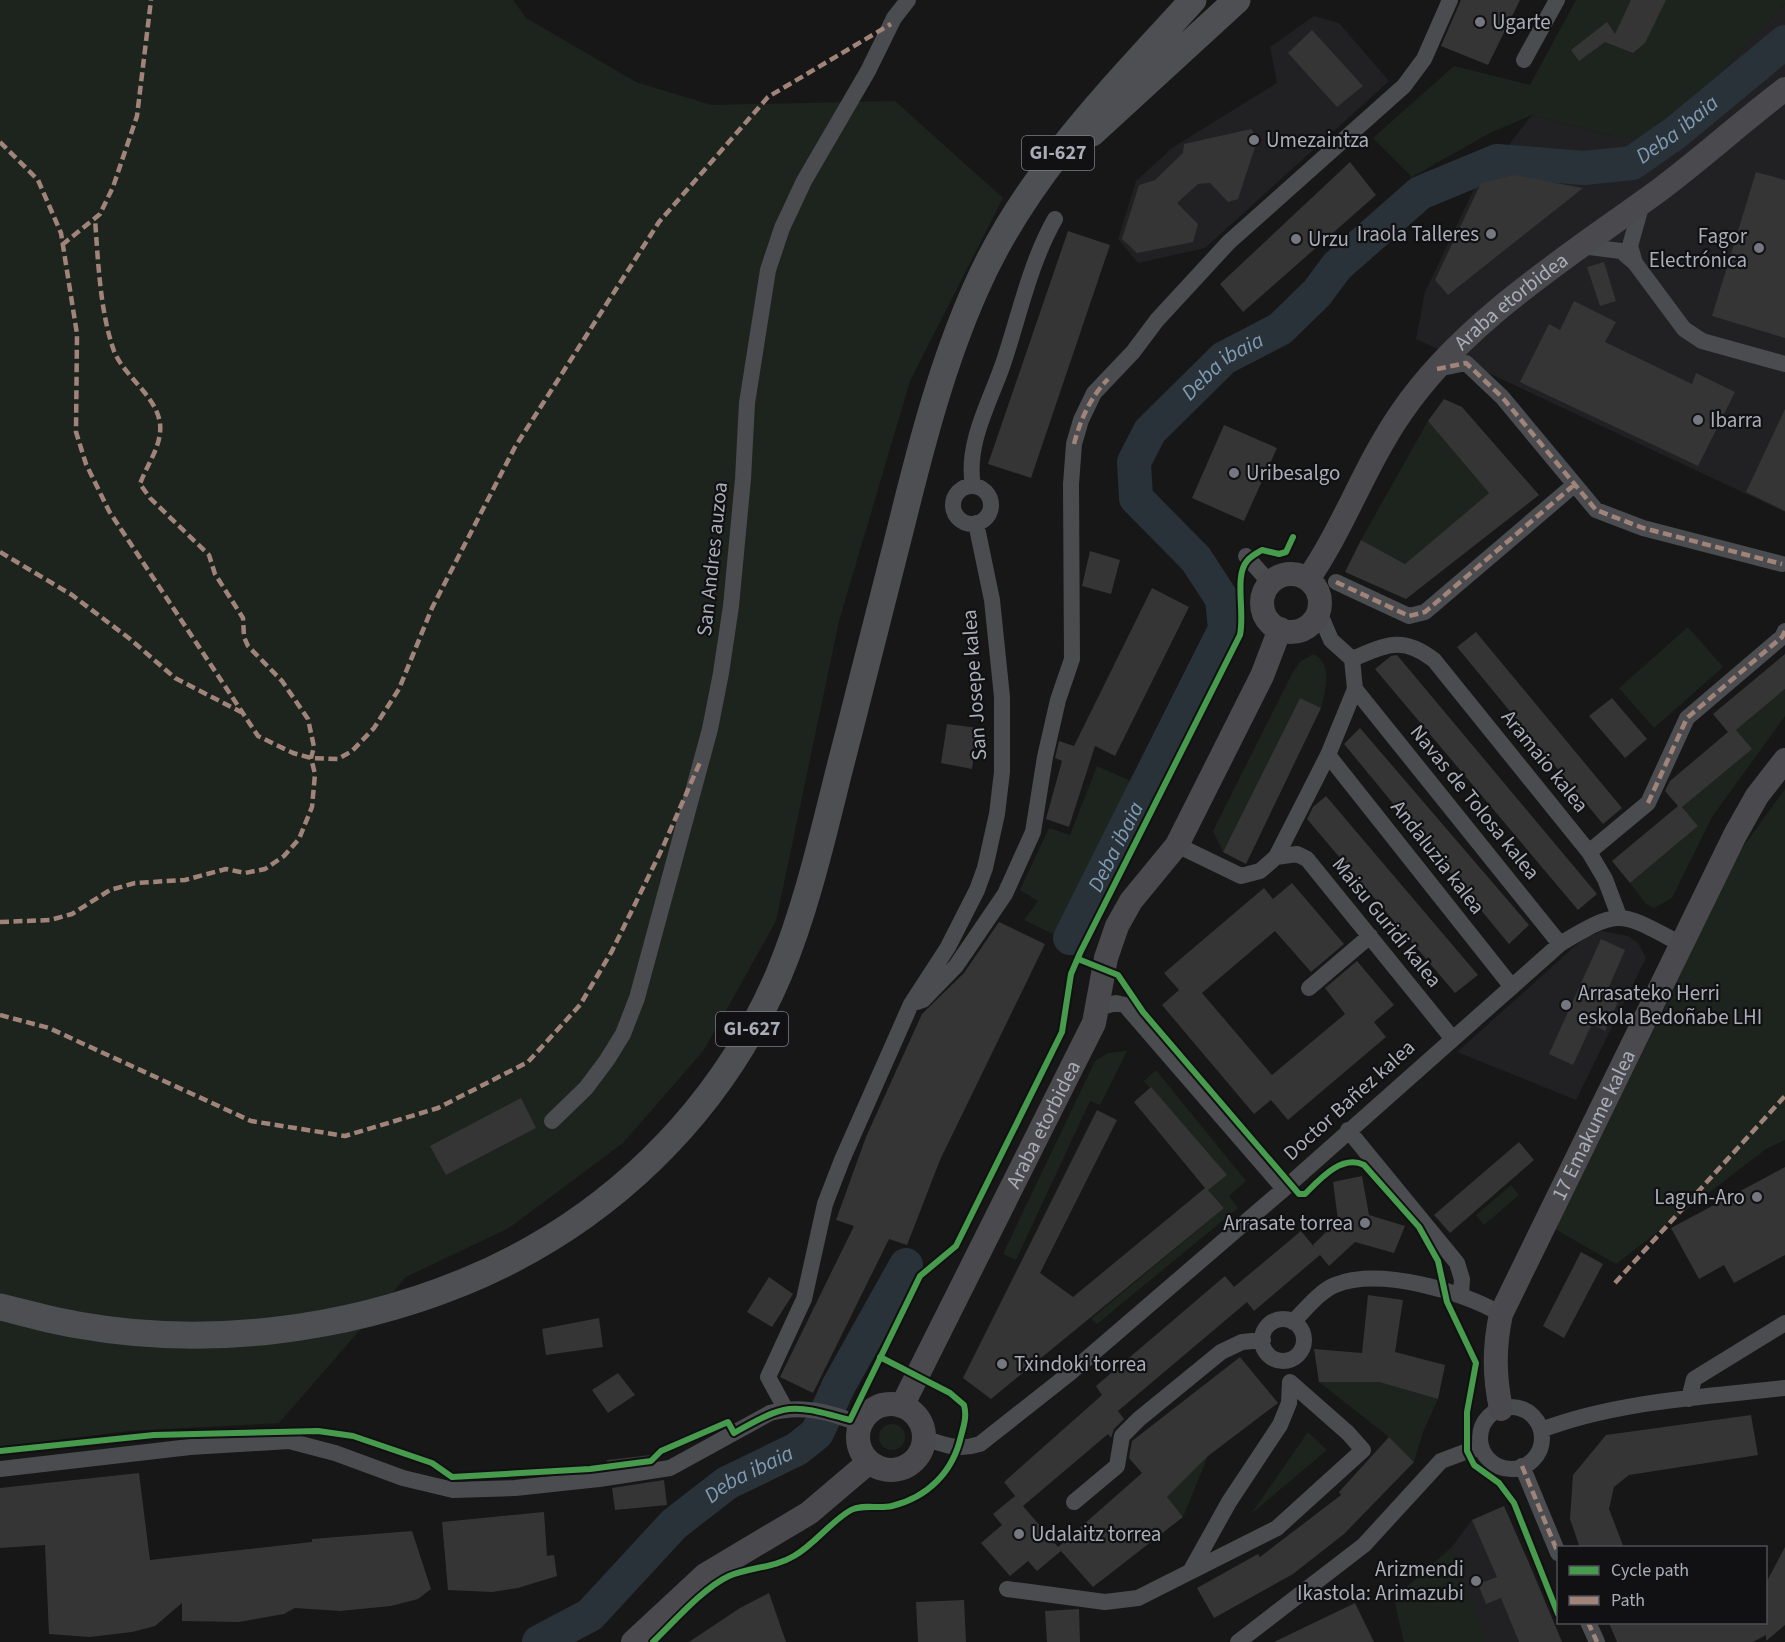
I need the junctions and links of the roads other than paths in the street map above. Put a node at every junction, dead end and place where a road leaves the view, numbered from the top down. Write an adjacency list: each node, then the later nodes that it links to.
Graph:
1 (908, 0): 44 (street, San Andres auzoa)
2 (1170, 0): 9 (main road)
3 (1193, 0): 9 (main road, GI-627)
4 (1237, 0): 11 (main road)
5 (1450, 0): 41 (street)
6 (1557, 0): 7 (street)
7 (1524, 60)
8 (1785, 89): 10 (street, Araba etorbidea)
9 (1103, 99): 11 (main road, GI-627)
10 (1642, 202): 13 (street, Araba etorbidea); 14 (street)
11 (1017, 209): 48 (main road, GI-627)
12 (1055, 219): 18 (street)
13 (1581, 246): 14 (street); 16 (street, Araba etorbidea)
14 (1635, 263): 15 (street)
15 (1785, 364)
16 (1437, 369): 17 (street); 22 (street, Araba etorbidea)
17 (1574, 485): 21 (street); 23 (street)
18 (973, 486): 19 (street); 19 (street)
19 (976, 523): 41 (street, San Josepe kalea)
20 (1246, 556): 24 (street)
21 (1782, 564)
22 (1308, 579): 24 (street); 25 (street)
23 (1336, 582)
24 (1270, 583): 26 (street)
25 (1319, 612): 26 (street); 28 (street)
26 (1280, 629): 32 (street, Araba etorbidea)
27 (1785, 631): 33 (street)
28 (1352, 659): 29 (street); 33 (street, Aramaio kalea)
29 (1355, 689): 30 (street); 37 (street, Navas de Tolosa kalea)
30 (1328, 755): 34 (street); 39 (street, Andaluzia kalea)
31 (1785, 760): 38 (street, 17 Emakume kalea)
32 (1177, 845): 34 (street); 42 (street, Araba etorbidea)
33 (1589, 852): 35 (street, Aramaio kalea)
34 (1276, 857): 36 (street, Maisu Guridi kalea)
35 (1618, 916): 37 (street, Doctor Bañez kalea); 38 (street)
36 (1370, 936): 40 (street); 43 (street, Maisu Guridi kalea)
37 (1560, 944): 39 (street, Doctor Bañez kalea)
38 (1681, 944): 49 (street, 17 Emakume kalea)
39 (1512, 987): 43 (street, Doctor Bañez kalea)
40 (1309, 988)
41 (911, 1004): 58 (street, San Josepe kalea)
42 (1098, 1008): 46 (street); 57 (street, Araba etorbidea)
43 (1452, 1038): 45 (street, Doctor Bañez kalea)
44 (552, 1121)
45 (1348, 1130): 46 (street, Doctor Bañez kalea); 47 (street)
46 (1284, 1189): 62 (street, Doctor Bañez kalea)
47 (1461, 1295): 49 (street); 50 (street)
48 (0, 1307)
49 (1501, 1314): 59 (street, 17 Emakume kalea)
50 (1293, 1322): 52 (street); 53 (street)
51 (1785, 1323): 56 (street)
52 (1263, 1341): 53 (street); 67 (street)
53 (1283, 1361): 54 (street)
54 (1290, 1382): 69 (street); 69 (street)
55 (1785, 1388): 56 (street)
56 (1689, 1399): 61 (street)
57 (902, 1406): 60 (street); 62 (street)
58 (785, 1408): 60 (street); 66 (street)
59 (1501, 1409): 61 (street); 63 (street)
60 (855, 1422): 64 (street)
61 (1541, 1431): 65 (street)
62 (924, 1438): 64 (street)
63 (1481, 1446): 65 (street); 73 (street)
64 (869, 1462): 72 (street)
65 (1522, 1467): 68 (street)
66 (0, 1469)
67 (1074, 1502)
68 (1557, 1551)
69 (1190, 1572): 70 (street)
70 (1007, 1589)
71 (1588, 1624): 74 (street)
72 (633, 1642)
73 (1238, 1642)
74 (1597, 1642)

